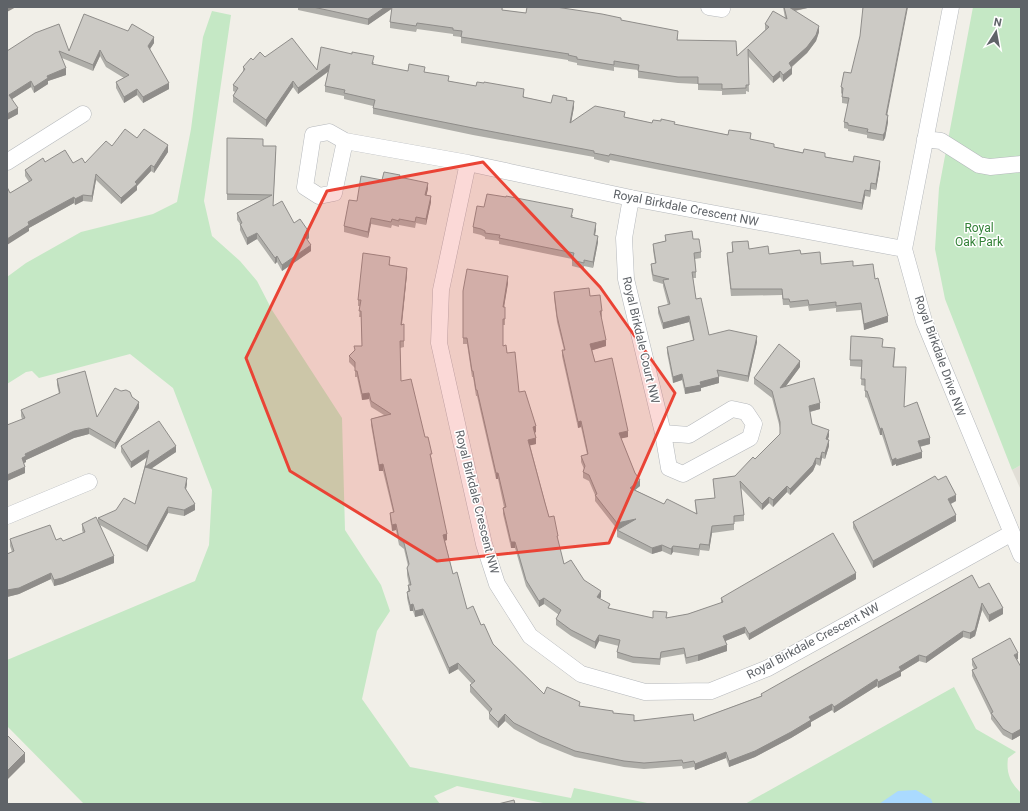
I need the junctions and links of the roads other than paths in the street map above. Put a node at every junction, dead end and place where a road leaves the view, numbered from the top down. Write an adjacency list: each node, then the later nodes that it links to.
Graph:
1 (951, 7): 3 (street, Royal Birkdale Drive NW)
2 (83, 114): 5 (street)
3 (925, 139): 7 (street); 9 (street, Royal Birkdale Drive NW)
4 (345, 141): 6 (street, Royal Birkdale Crescent NW)
5 (7, 162)
6 (468, 163): 8 (street, Royal Birkdale Crescent NW); 13 (street, Royal Birkdale Crescent NW)
7 (1021, 164)
8 (631, 198): 9 (street, Royal Birkdale Crescent NW); 10 (street, Royal Birkdale Court NW)
9 (904, 249): 13 (street, Royal Birkdale Drive NW)
10 (663, 434): 10 (street, Royal Birkdale Court NW)
11 (89, 482): 12 (street)
12 (7, 516)
13 (1012, 533): 14 (street, Royal Birkdale Drive NW)
14 (1021, 555)

